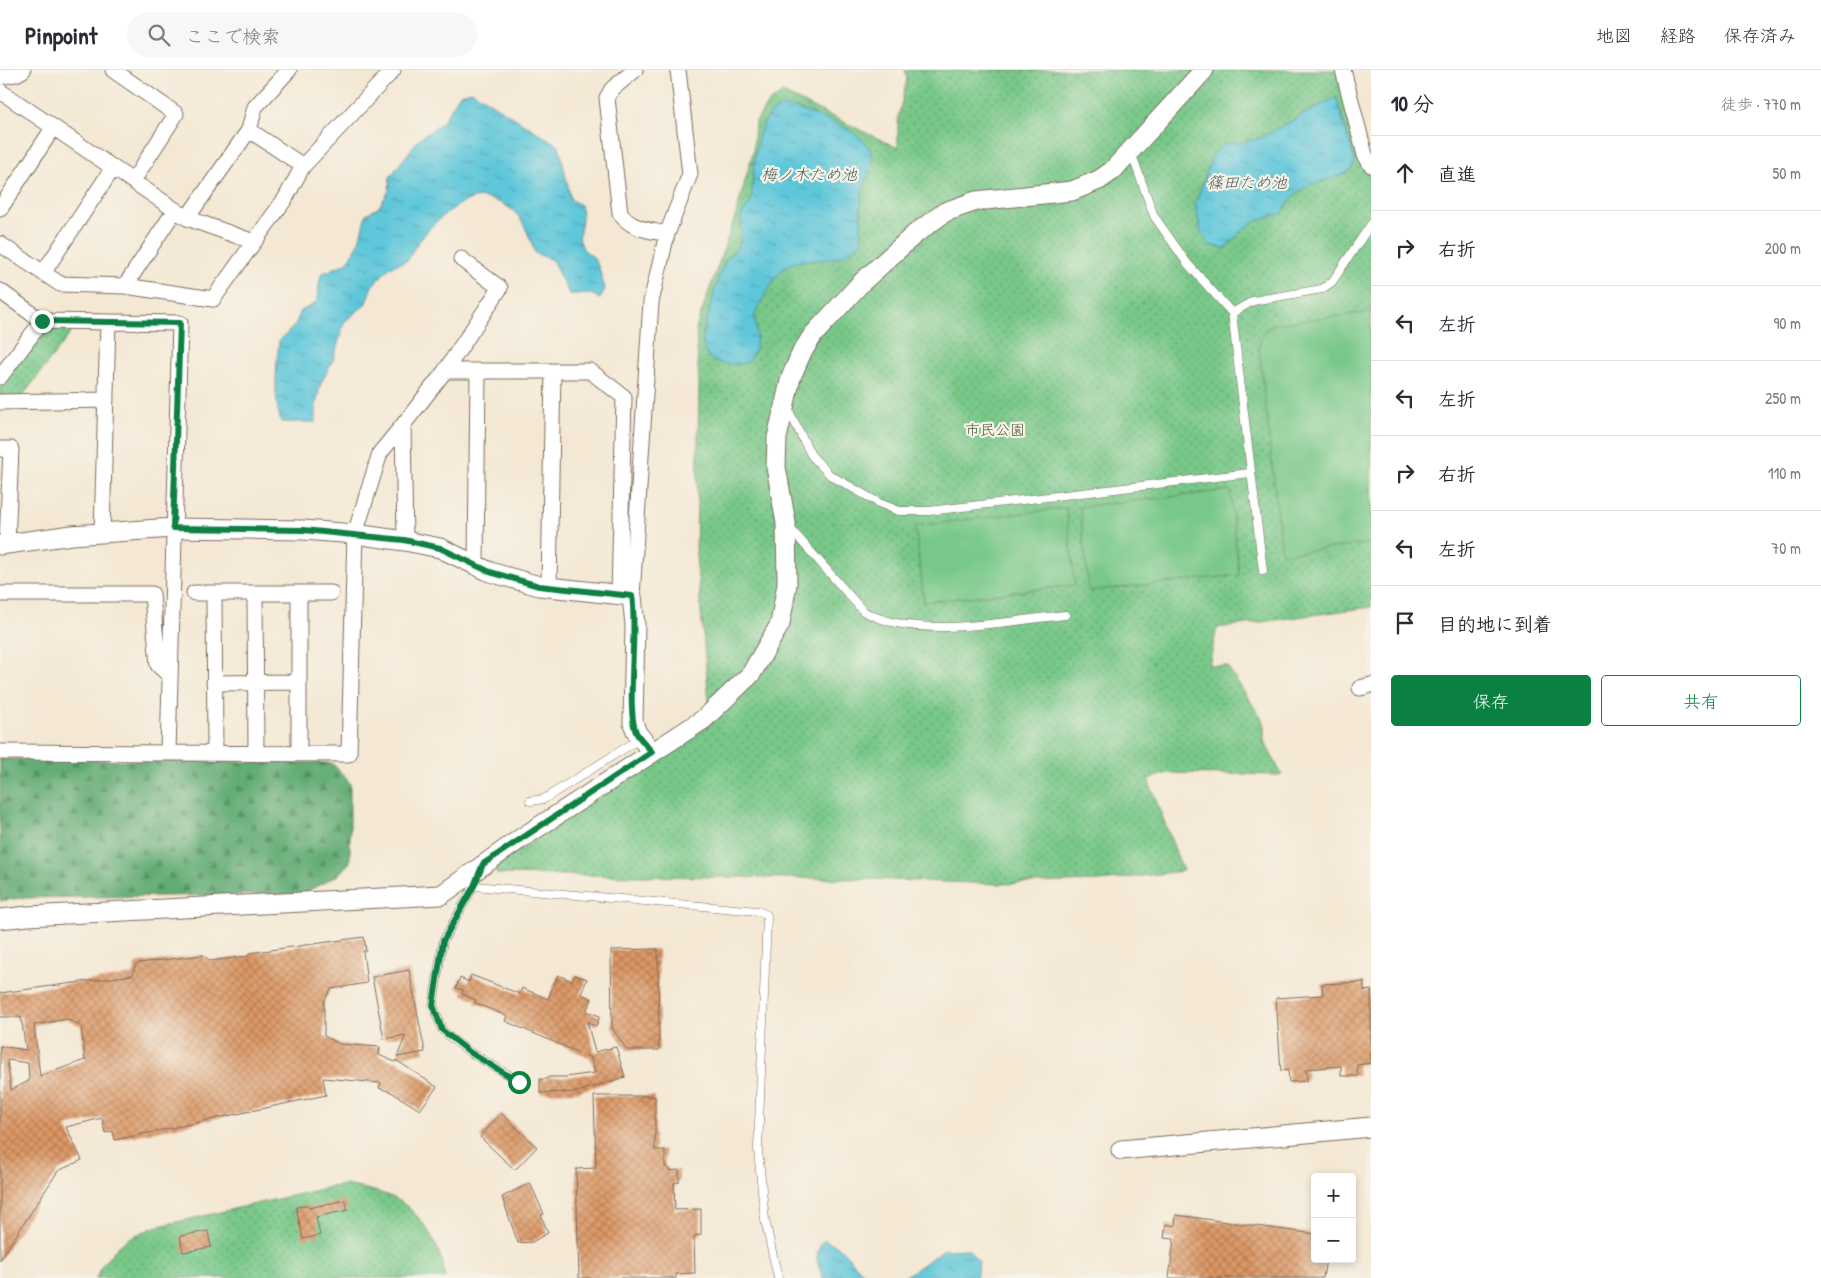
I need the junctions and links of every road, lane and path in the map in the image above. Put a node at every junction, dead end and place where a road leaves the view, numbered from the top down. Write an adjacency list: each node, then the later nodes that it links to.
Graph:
1 (23, 70): 9 (street)
2 (113, 70): 17 (street)
3 (289, 70): 12 (street)
4 (393, 70): 15 (street)
5 (635, 70): 21 (street)
6 (678, 70): 21 (street)
7 (1204, 70): 13 (street)
8 (1343, 70): 14 (street)
9 (0, 77)
10 (0, 91): 11 (street)
11 (53, 128): 16 (street); 18 (street)
12 (249, 130): 15 (street); 19 (street)
13 (1130, 150): 28 (lane); 37 (street)
14 (1371, 165)
15 (303, 166): 22 (street)
16 (113, 168): 17 (street); 25 (street)
17 (133, 182): 19 (street)
18 (0, 209)
19 (181, 214): 22 (street); 26 (street)
20 (1371, 224): 28 (lane)
21 (668, 234): 56 (street)
22 (254, 242): 26 (street)
23 (0, 244): 25 (street)
24 (462, 259): 31 (street)
25 (43, 273): 26 (street)
26 (126, 286)
27 (0, 291): 29 (street)
28 (1232, 313): 40 (lane)
29 (42, 321): 30 (street); 34 (street)
30 (108, 322): 35 (street); 42 (street)
31 (445, 371): 32 (street); 38 (street)
32 (478, 371): 33 (street); 47 (street)
33 (553, 371): 49 (street); 56 (street)
34 (0, 377)
35 (106, 400): 36 (street); 43 (street)
36 (0, 402)
37 (785, 404): 40 (lane); 41 (street)
38 (402, 425): 44 (street); 45 (street)
39 (0, 449): 46 (street)
40 (1250, 473): 48 (lane)
41 (786, 524): 57 (lane); 62 (street)
42 (173, 528): 43 (street); 44 (street); 58 (street)
43 (102, 533): 46 (street)
44 (355, 534): 45 (street); 67 (street)
45 (404, 540): 47 (street)
46 (4, 544)
47 (476, 565): 49 (street)
48 (1263, 571)
49 (549, 587): 56 (street)
50 (194, 593): 51 (street)
51 (214, 593): 52 (street); 59 (street)
52 (255, 593): 53 (street); 61 (street)
53 (299, 593): 54 (street); 60 (street)
54 (331, 593)
55 (0, 594): 58 (street)
56 (626, 595): 62 (street)
57 (1065, 615)
58 (170, 676): 64 (street)
59 (214, 682): 61 (street); 65 (street)
60 (299, 682): 61 (street); 67 (street)
61 (255, 683): 66 (street)
62 (647, 745): 68 (lane); 69 (street)
63 (0, 752): 64 (street)
64 (168, 752): 65 (street)
65 (215, 753): 66 (street)
66 (256, 753): 67 (street)
67 (299, 753)
68 (530, 801)
69 (483, 864): 70 (lane); 71 (street)
70 (474, 886): 72 (lane); 75 (lane)
71 (0, 919)
72 (519, 1082)
73 (1371, 1127): 74 (street)
74 (1122, 1150)
75 (778, 1278)

